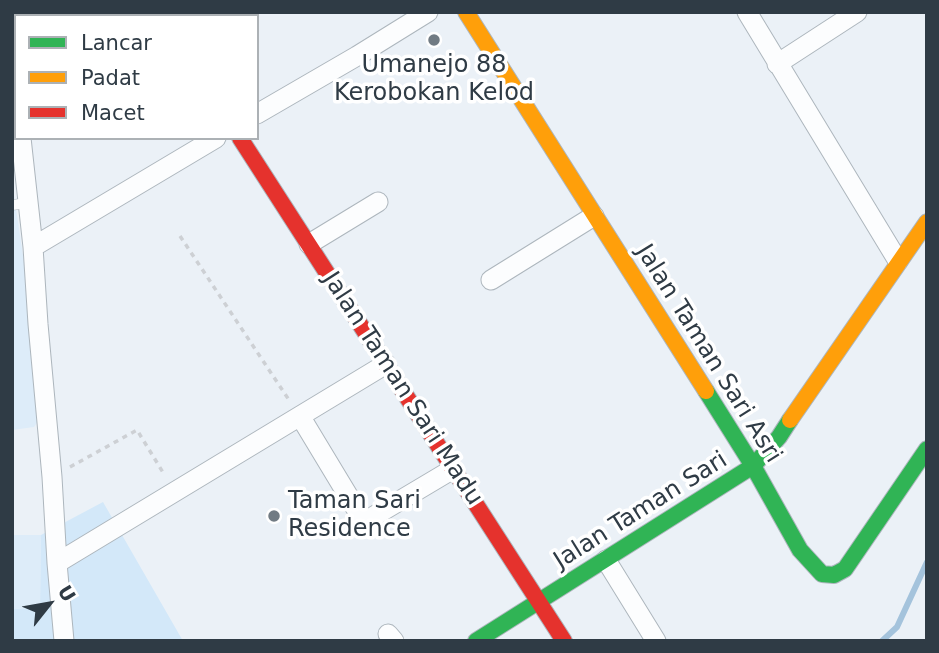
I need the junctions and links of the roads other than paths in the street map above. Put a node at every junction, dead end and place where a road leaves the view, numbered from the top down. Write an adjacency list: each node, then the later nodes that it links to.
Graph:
1 (428, 12): 6 (street)
2 (466, 12): 12 (street, Jalan Taman Sari Asri)
3 (747, 12): 5 (street)
4 (857, 12): 5 (street)
5 (777, 64): 16 (street)
6 (259, 113)
7 (21, 140): 11 (street)
8 (213, 140): 15 (street)
9 (241, 140): 14 (street, Jalan Taman Sari Madu)
10 (378, 202): 14 (street)
11 (20, 204): 15 (street)
12 (594, 216): 17 (street); 21 (street, Jalan Taman Sari Asri)
13 (927, 222): 16 (street, Jalan Taman Sari)
14 (309, 244): 18 (street, Jalan Taman Sari Madu)
15 (33, 247): 24 (street)
16 (898, 261): 21 (street, Jalan Taman Sari)
17 (491, 280)
18 (386, 364): 19 (street); 22 (street, Jalan Taman Sari Madu)
19 (300, 416): 22 (street); 24 (street)
20 (927, 449): 21 (street, Jalan Taman Sari Asri)
21 (753, 466): 23 (street, Jalan Taman Sari)
22 (453, 469): 25 (street, Jalan Taman Sari Madu)
23 (606, 561): 25 (street, Jalan Taman Sari); 29 (street)
24 (57, 563): 26 (street)
25 (539, 601): 27 (street, Jalan Taman Sari); 28 (street, Jalan Taman Sari Madu)
26 (64, 641)
27 (476, 641)
28 (564, 641)
29 (656, 641)

